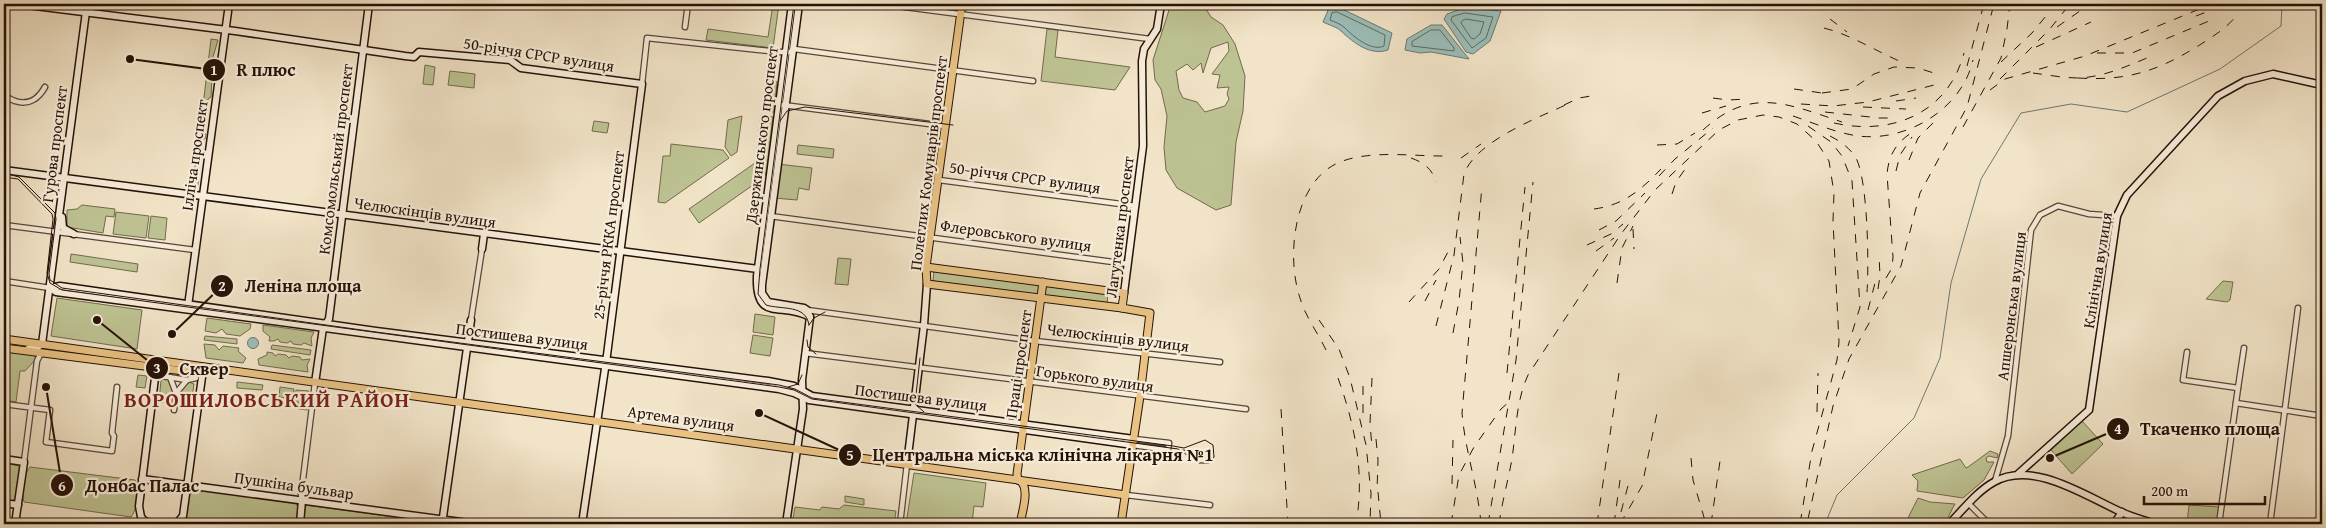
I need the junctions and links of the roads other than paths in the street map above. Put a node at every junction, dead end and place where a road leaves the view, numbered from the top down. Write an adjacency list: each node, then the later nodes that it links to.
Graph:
1 (19, 4): 11 (street, 50-річчя СРСР вулиця)
2 (87, 4): 11 (street, Гурова проспект)
3 (229, 4): 14 (street, Ілліча проспект)
4 (369, 4): 17 (street, Комсомольський проспект)
5 (688, 4): 13 (street)
6 (792, 4): 18 (street, Дзержинського проспект)
7 (799, 4): 16 (street, Дзержинського проспект)
8 (882, 4): 12 (street)
9 (962, 4): 12 (main road, Полеглих Комунарів проспект)
10 (1161, 4): 15 (street, Лагутенка проспект)
11 (86, 12): 14 (street, 50-річчя СРСР вулиця); 28 (street, Гурова проспект)
12 (961, 14): 15 (street); 19 (main road, Полеглих Комунарів проспект)
13 (685, 28)
14 (225, 30): 17 (street, 50-річчя СРСР вулиця); 31 (street, Ілліча проспект)
15 (1150, 39): 32 (street, Лагутенка проспект)
16 (794, 49): 18 (street); 19 (street); 25 (street, Дзержинського проспект)
17 (363, 50): 21 (street, 50-річчя СРСР вулиця); 33 (street, Комсомольський проспект)
18 (786, 51): 21 (street, 25-річчя РККА проспект); 25 (street, Дзержинського проспект)
19 (953, 70): 20 (street); 26 (main road, Полеглих Комунарів проспект)
20 (1033, 81)
21 (642, 84): 43 (street, 25-річчя РККА проспект)
22 (2322, 85): 35 (street, Клінічна вулиця)
23 (46, 87): 24 (street)
24 (4, 96)
25 (783, 105): 26 (street); 34 (street, Дзержинського проспект); 46 (street, Дзержинського проспект)
26 (945, 126): 29 (main road, Полеглих Комунарів проспект)
27 (4, 170): 28 (street, Челюскінців вулиця)
28 (64, 178): 30 (street, Гурова проспект); 31 (street, Челюскінців вулиця)
29 (939, 180): 32 (street, 50-річчя СРСР вулиця); 40 (main road, Полеглих Комунарів проспект)
30 (62, 188): 37 (street, Гурова проспект); 38 (street)
31 (202, 196): 33 (street, Челюскінців вулиця); 42 (street, Ілліча проспект)
32 (1136, 206): 44 (street, Лагутенка проспект)
33 (342, 214): 39 (street, Челюскінців вулиця); 60 (street, Комсомольський проспект)
34 (770, 216): 40 (street, Флеровського вулиця); 46 (street, Дзержинського проспект)
35 (2118, 216): 108 (street, Клінічна вулиця); 111 (street, Апшеронська вулиця)
36 (4, 225): 37 (street)
37 (57, 232): 38 (street); 50 (street, Гурова проспект)
38 (74, 234): 42 (street)
39 (484, 234): 41 (street); 43 (street, Челюскінців вулиця)
40 (931, 236): 44 (street, Флеровського вулиця); 45 (main road, Полеглих Комунарів проспект)
41 (482, 249): 58 (street)
42 (195, 250): 53 (street, Ілліча проспект)
43 (620, 252): 46 (street, Челюскінців вулиця); 76 (street, 25-річчя РККА проспект)
44 (1128, 264): 51 (street, Лагутенка проспект)
45 (926, 267): 48 (main road); 49 (main road, Полеглих Комунарів проспект)
46 (761, 268): 56 (street); 57 (street)
47 (4, 281): 50 (street, Постишева вулиця)
48 (1043, 282): 51 (main road); 52 (main road, Праці проспект)
49 (928, 284): 52 (main road); 59 (street, Полеглих Комунарів проспект)
50 (50, 288): 53 (street, Постишева вулиця); 63 (street, Гурова проспект)
51 (1124, 293): 54 (main road, Лагутенка проспект)
52 (1041, 298): 54 (main road); 62 (main road, Праці проспект)
53 (188, 306): 60 (street, Постишева вулиця)
54 (1122, 308): 72 (main road, Лагутенка проспект)
55 (2298, 308): 98 (street)
56 (807, 310): 57 (street); 59 (street, Челюскінців вулиця)
57 (810, 317): 71 (street)
58 (471, 320): 64 (street)
59 (924, 325): 62 (street, Челюскінців вулиця); 77 (street, Полеглих Комунарів проспект)
60 (325, 326): 64 (street, Постишева вулиця); 84 (street, Комсомольський проспект)
61 (4, 339): 63 (main road, Артема вулиця)
62 (1035, 341): 72 (street, Челюскінців вулиця); 85 (main road, Праці проспект)
63 (42, 344): 67 (street); 68 (main road, Артема вулиця)
64 (467, 345): 76 (street, Постишева вулиця); 92 (street)
65 (4, 348): 67 (main road, Артема вулиця)
66 (2244, 348): 88 (street)
67 (20, 350): 70 (main road, Артема вулиця)
68 (88, 350): 73 (main road); 75 (main road, Артема вулиця)
69 (2187, 352): 88 (street)
70 (40, 353): 73 (main road, Артема вулиця); 95 (street)
71 (805, 353): 77 (street, Горького вулиця); 80 (street)
72 (1146, 354): 74 (street, Челюскінців вулиця); 91 (main road, Лагутенка проспект)
73 (87, 359): 75 (main road, Артема вулиця)
74 (1220, 362)
75 (157, 363): 78 (main road, Артема вулиця); 78 (main road, Артема вулиця); 109 (street)
76 (606, 363): 86 (street, Постишева вулиця); 90 (street, Постишева вулиця); 101 (street, 25-річчя РККА проспект)
77 (919, 367): 85 (street, Горького вулиця); 99 (street)
78 (204, 369): 84 (main road, Артема вулиця); 112 (street)
79 (162, 376): 81 (street)
80 (802, 376): 86 (street); 90 (street)
81 (170, 377): 83 (street); 89 (street)
82 (196, 378): 83 (street)
83 (187, 380): 89 (street)
84 (315, 382): 92 (main road, Артема вулиця); 114 (street, Комсомольський проспект)
85 (1030, 382): 91 (street, Горького вулиця); 102 (main road, Праці проспект)
86 (788, 384): 90 (street, Постишева вулиця)
87 (118, 387): 95 (street)
88 (2238, 388): 93 (street)
89 (176, 393): 96 (street)
90 (803, 395): 99 (street, Постишева вулиця); 104 (street)
91 (1140, 396): 97 (street, Горького вулиця); 103 (main road, Лагутенка проспект)
92 (460, 402): 101 (main road, Артема вулиця); 120 (street)
93 (2236, 403): 98 (street); 136 (street)
94 (4, 404): 95 (street)
95 (31, 408): 106 (street)
96 (174, 410)
97 (1246, 410)
98 (2285, 410): 100 (street); 137 (street)
99 (913, 415): 102 (street, Постишева вулиця); 107 (street)
100 (2322, 416)
101 (597, 420): 104 (main road, Артема вулиця); 127 (street, 25-річчя РККА проспект)
102 (1024, 427): 103 (street, Постишева вулиця); 110 (main road, Праці проспект)
103 (1133, 442): 103 (street, Постишева вулиця); 113 (main road, Лагутенка проспект)
104 (798, 448): 107 (main road, Артема вулиця); 128 (street)
105 (4, 460): 106 (street)
106 (24, 462): 117 (street)
107 (907, 464): 110 (main road, Артема вулиця); 129 (street)
108 (2018, 474): 111 (street); 119 (street)
109 (142, 479): 112 (street, Пушкіна бульвар); 121 (street)
110 (1018, 480): 113 (main road, Артема вулиця); 130 (main road, Праці проспект)
111 (1995, 481): 116 (street)
112 (187, 484): 114 (street, Пушкіна бульвар); 124 (street)
113 (1126, 494): 118 (street, Артема вулиця); 131 (main road, Лагутенка проспект)
114 (302, 500): 120 (street, Пушкіна бульвар); 125 (street, Комсомольський проспект)
115 (4, 503): 117 (street)
116 (1969, 504): 132 (street); 133 (street)
117 (18, 505): 122 (street)
118 (1210, 505)
119 (2122, 512): 134 (street); 135 (street)
120 (443, 522): 126 (street, Пушкіна бульвар)
121 (146, 523): 123 (street)
122 (15, 524)
123 (162, 524)
124 (173, 524)
125 (300, 524)
126 (476, 524)
127 (582, 524)
128 (786, 524)
129 (900, 524)
130 (1020, 524)
131 (1121, 524)
132 (1949, 524)
133 (1989, 524)
134 (2114, 524)
135 (2156, 524)
136 (2219, 524)
137 (2270, 524)

